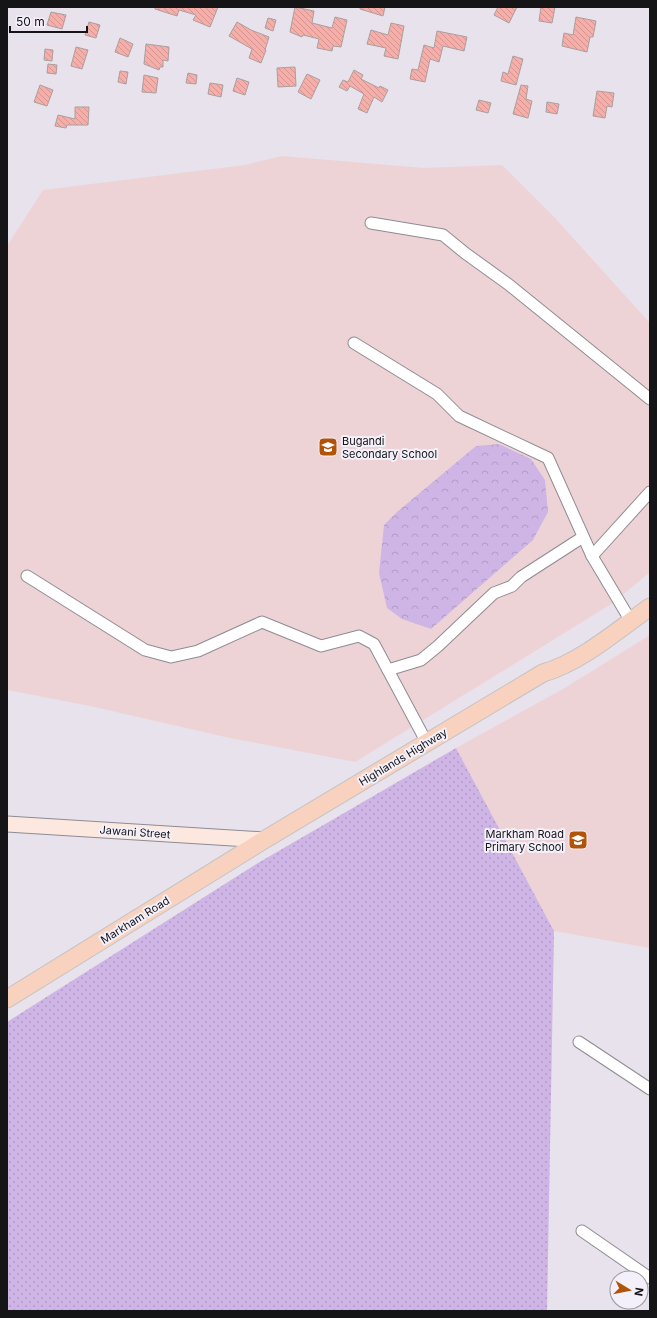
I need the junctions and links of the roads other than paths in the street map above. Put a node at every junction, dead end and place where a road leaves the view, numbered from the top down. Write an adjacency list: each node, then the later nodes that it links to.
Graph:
1 (370, 223): 3 (street)
2 (354, 343): 5 (street)
3 (650, 398)
4 (650, 492): 6 (street)
5 (583, 537): 6 (street); 11 (street)
6 (592, 556): 10 (street)
7 (27, 576): 11 (street)
8 (650, 596): 10 (main road, Highlands Highway)
9 (650, 607): 12 (main road, Highlands Highway)
10 (626, 614): 12 (main road, Highlands Highway)
11 (388, 670): 13 (street)
12 (543, 673): 13 (main road, Highlands Highway)
13 (427, 743): 15 (main road, Highlands Highway)
14 (7, 824): 15 (street, Jawani Street)
15 (264, 840): 16 (main road, Markham Road)
16 (7, 999)
17 (579, 1042): 18 (street)
18 (650, 1089)
19 (582, 1231): 20 (street)
20 (650, 1278)

